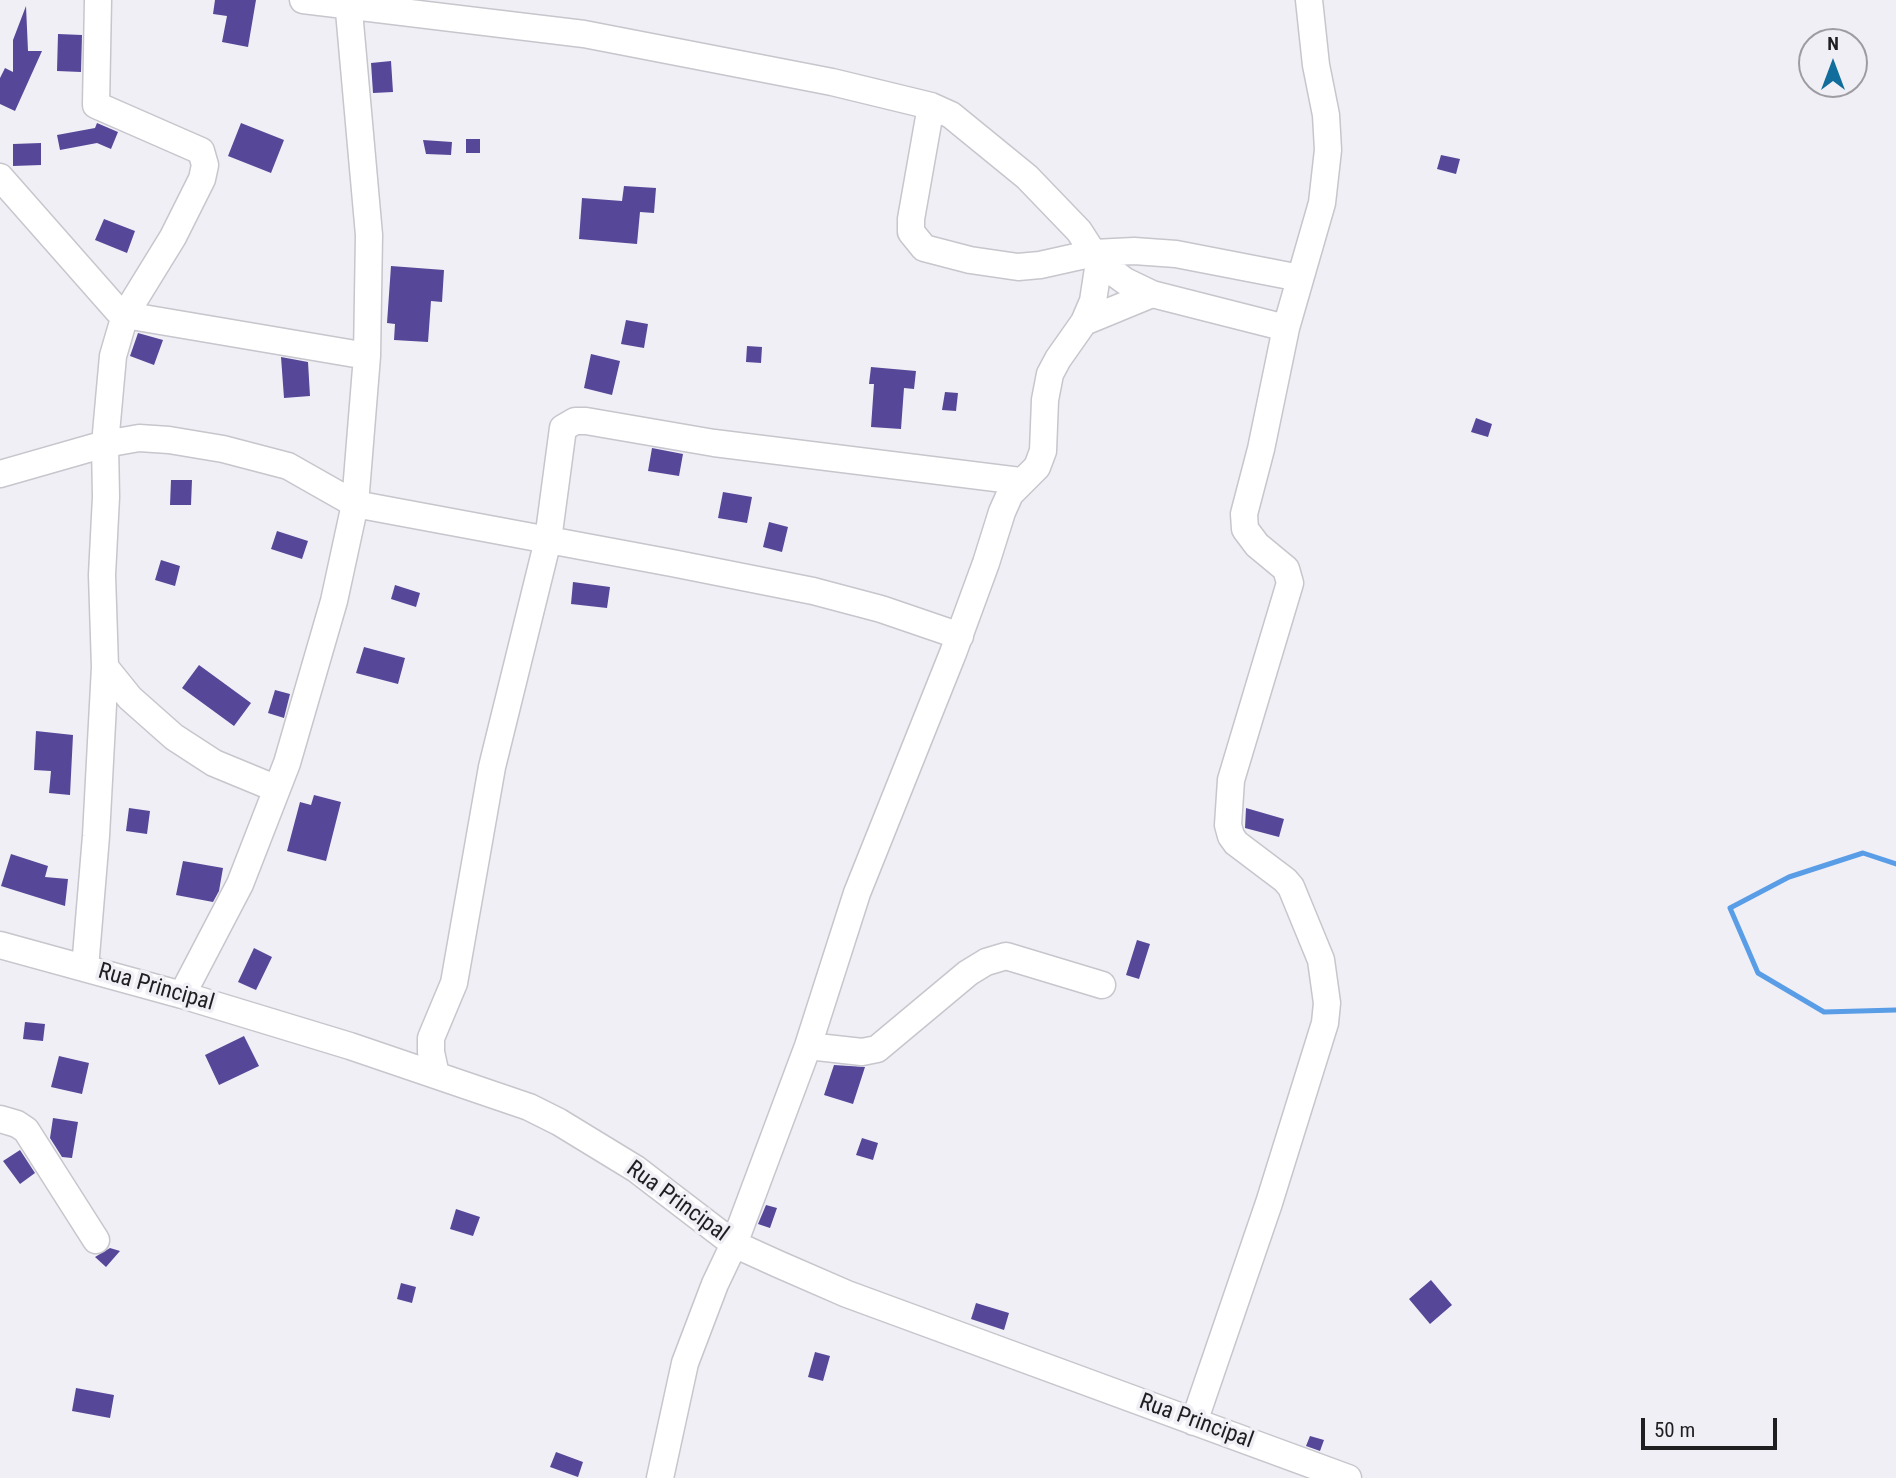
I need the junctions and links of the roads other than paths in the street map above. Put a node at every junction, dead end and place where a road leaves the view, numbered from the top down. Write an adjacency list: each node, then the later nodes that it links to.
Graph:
1 (98, 0): 10 (street)
2 (303, 0): 4 (street)
3 (1309, 0): 8 (street)
4 (348, 3): 5 (street); 13 (street)
5 (931, 106): 7 (street); 7 (street)
6 (0, 177): 10 (street)
7 (1097, 258): 8 (street); 9 (street); 11 (street)
8 (1300, 278): 12 (street)
9 (1152, 293): 11 (street); 12 (street)
10 (125, 316): 13 (street); 14 (street)
11 (1084, 321): 16 (street)
12 (1286, 328): 31 (street)
13 (368, 356): 17 (street)
14 (105, 444): 15 (street); 17 (street); 20 (street)
15 (0, 474)
16 (1020, 481): 18 (street); 19 (street)
17 (355, 504): 18 (street); 21 (street)
18 (548, 540): 19 (street); 27 (street)
19 (960, 636): 26 (street)
20 (105, 667): 21 (street); 23 (street)
21 (277, 789): 25 (street)
22 (0, 945): 23 (street, Rua Principal)
23 (85, 968): 25 (street, Rua Principal)
24 (1102, 985): 26 (street)
25 (182, 995): 27 (street, Rua Principal)
26 (808, 1046): 30 (street)
27 (436, 1075): 30 (street, Rua Principal)
28 (0, 1119): 29 (street)
29 (96, 1240)
30 (734, 1244): 31 (street, Rua Principal); 32 (street)
31 (1194, 1422): 33 (street, Rua Principal)
32 (660, 1478)
33 (1348, 1478)

